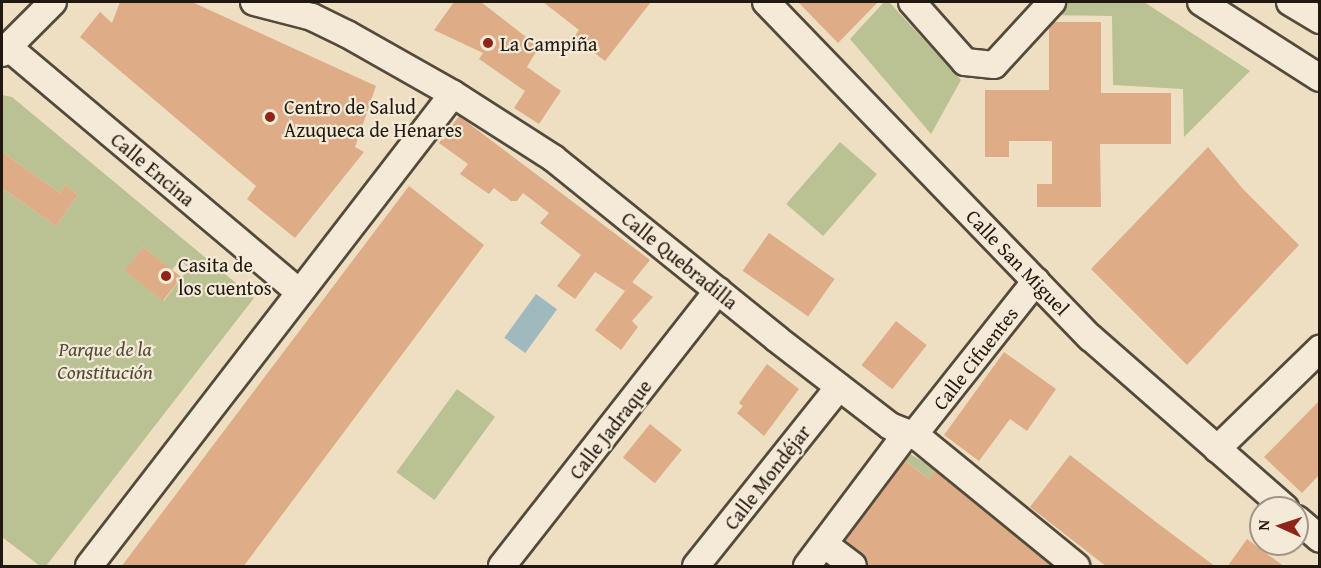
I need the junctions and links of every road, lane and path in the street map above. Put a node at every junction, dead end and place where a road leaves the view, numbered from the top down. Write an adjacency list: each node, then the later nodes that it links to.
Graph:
1 (53, 2): 9 (street)
2 (254, 2): 11 (street, Calle Quebradilla)
3 (766, 2): 12 (street, Calle San Miguel)
4 (912, 2): 5 (street)
5 (1052, 2)
6 (1201, 2): 10 (street)
7 (1290, 2): 8 (street)
8 (1320, 20)
9 (5, 50): 13 (street, Calle Encina)
10 (1320, 78)
11 (453, 94): 13 (street); 14 (street, Calle Quebradilla)
12 (1036, 281): 17 (street, Calle Cifuentes); 18 (street, Calle San Miguel)
13 (298, 291): 21 (street)
14 (718, 291): 16 (street, Calle Quebradilla); 22 (street, Calle Jadraque)
15 (1320, 350): 18 (street)
16 (838, 387): 17 (street, Calle Quebradilla); 23 (street, Calle Mondéjar)
17 (910, 435): 20 (street, Calle Cifuentes); 26 (street, Calle Quebradilla)
18 (1217, 449): 19 (street, Calle San Miguel)
19 (1271, 496)
20 (824, 544): 24 (street, Calle Cifuentes); 25 (street)
21 (89, 567)
22 (502, 567)
23 (696, 567)
24 (807, 567)
25 (853, 567)
26 (1076, 567)

